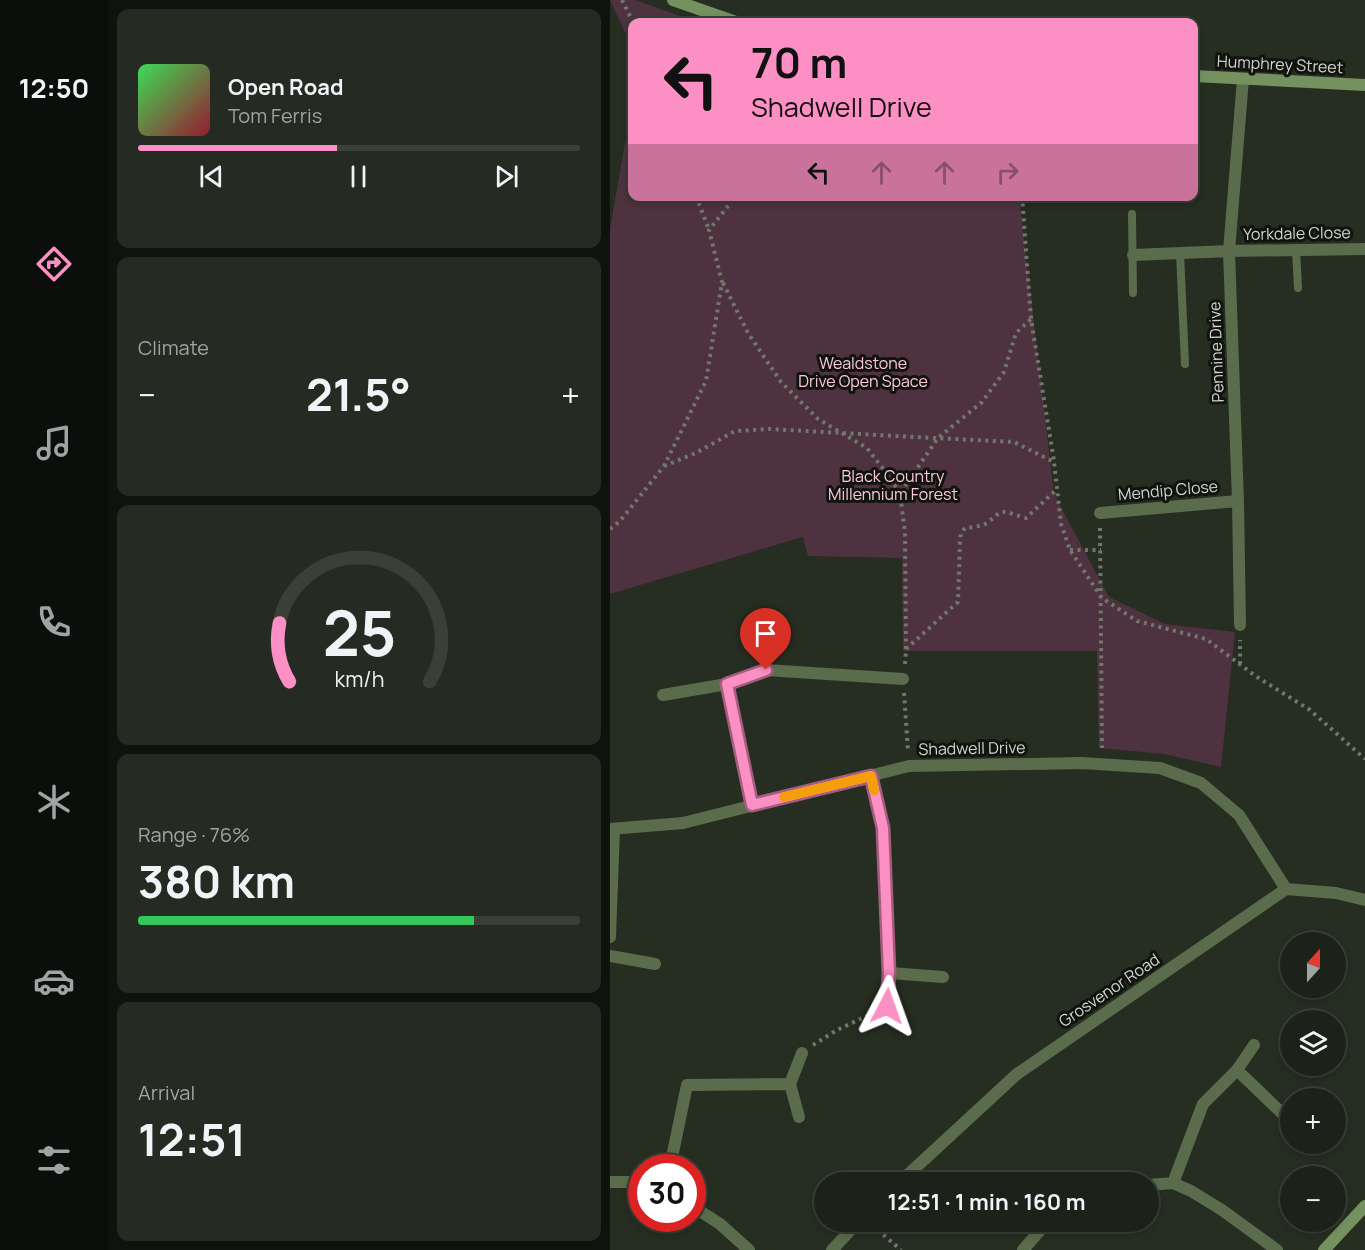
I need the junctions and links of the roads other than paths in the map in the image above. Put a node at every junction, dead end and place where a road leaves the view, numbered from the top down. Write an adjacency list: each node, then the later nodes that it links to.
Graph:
1 (673, 0): 2 (street)
2 (725, 18)
3 (1198, 76): 4 (street, Humphrey Street)
4 (1243, 79): 5 (street, Humphrey Street); 8 (street, Pennine Drive)
5 (1364, 85)
6 (1132, 214): 11 (lane)
7 (1364, 249): 9 (street, Yorkdale Close)
8 (1229, 250): 9 (street, Yorkdale Close); 10 (street, Yorkdale Close); 15 (street, Pennine Drive)
9 (1296, 250): 12 (lane)
10 (1180, 253): 11 (street, Yorkdale Close); 14 (lane)
11 (1133, 255): 13 (lane)
12 (1298, 288)
13 (1133, 293)
14 (1185, 364)
15 (1238, 501): 16 (street, Mendip Close); 17 (street, Pennine Drive)
16 (1100, 513)
17 (1240, 625)
18 (903, 679): 19 (street)
19 (727, 684): 20 (street); 22 (street)
20 (663, 695)
21 (871, 776): 22 (street, Shadwell Drive); 24 (street, Shadwell Drive); 29 (street)
22 (752, 805): 23 (street, Shadwell Drive)
23 (612, 829): 26 (street)
24 (1286, 890): 25 (street); 39 (street, Grosvenor Road)
25 (1364, 900)
26 (610, 937)
27 (610, 956): 28 (street)
28 (655, 964)
29 (889, 973): 30 (street); 31 (street)
30 (943, 976)
31 (887, 1006)
32 (1254, 1045): 34 (street)
33 (802, 1053): 35 (street)
34 (1237, 1070): 36 (street); 42 (street)
35 (790, 1084): 37 (street); 38 (street)
36 (1280, 1111)
37 (799, 1117)
38 (673, 1154)
39 (911, 1172)
40 (610, 1182): 41 (street)
41 (628, 1182)
42 (1173, 1183): 43 (street); 51 (street)
43 (1159, 1184)
44 (1364, 1206): 52 (street)
45 (706, 1215): 48 (street)
46 (849, 1232): 49 (street)
47 (1039, 1232): 50 (street)
48 (749, 1250)
49 (832, 1250)
50 (1023, 1250)
51 (1277, 1250)
52 (1324, 1250)

